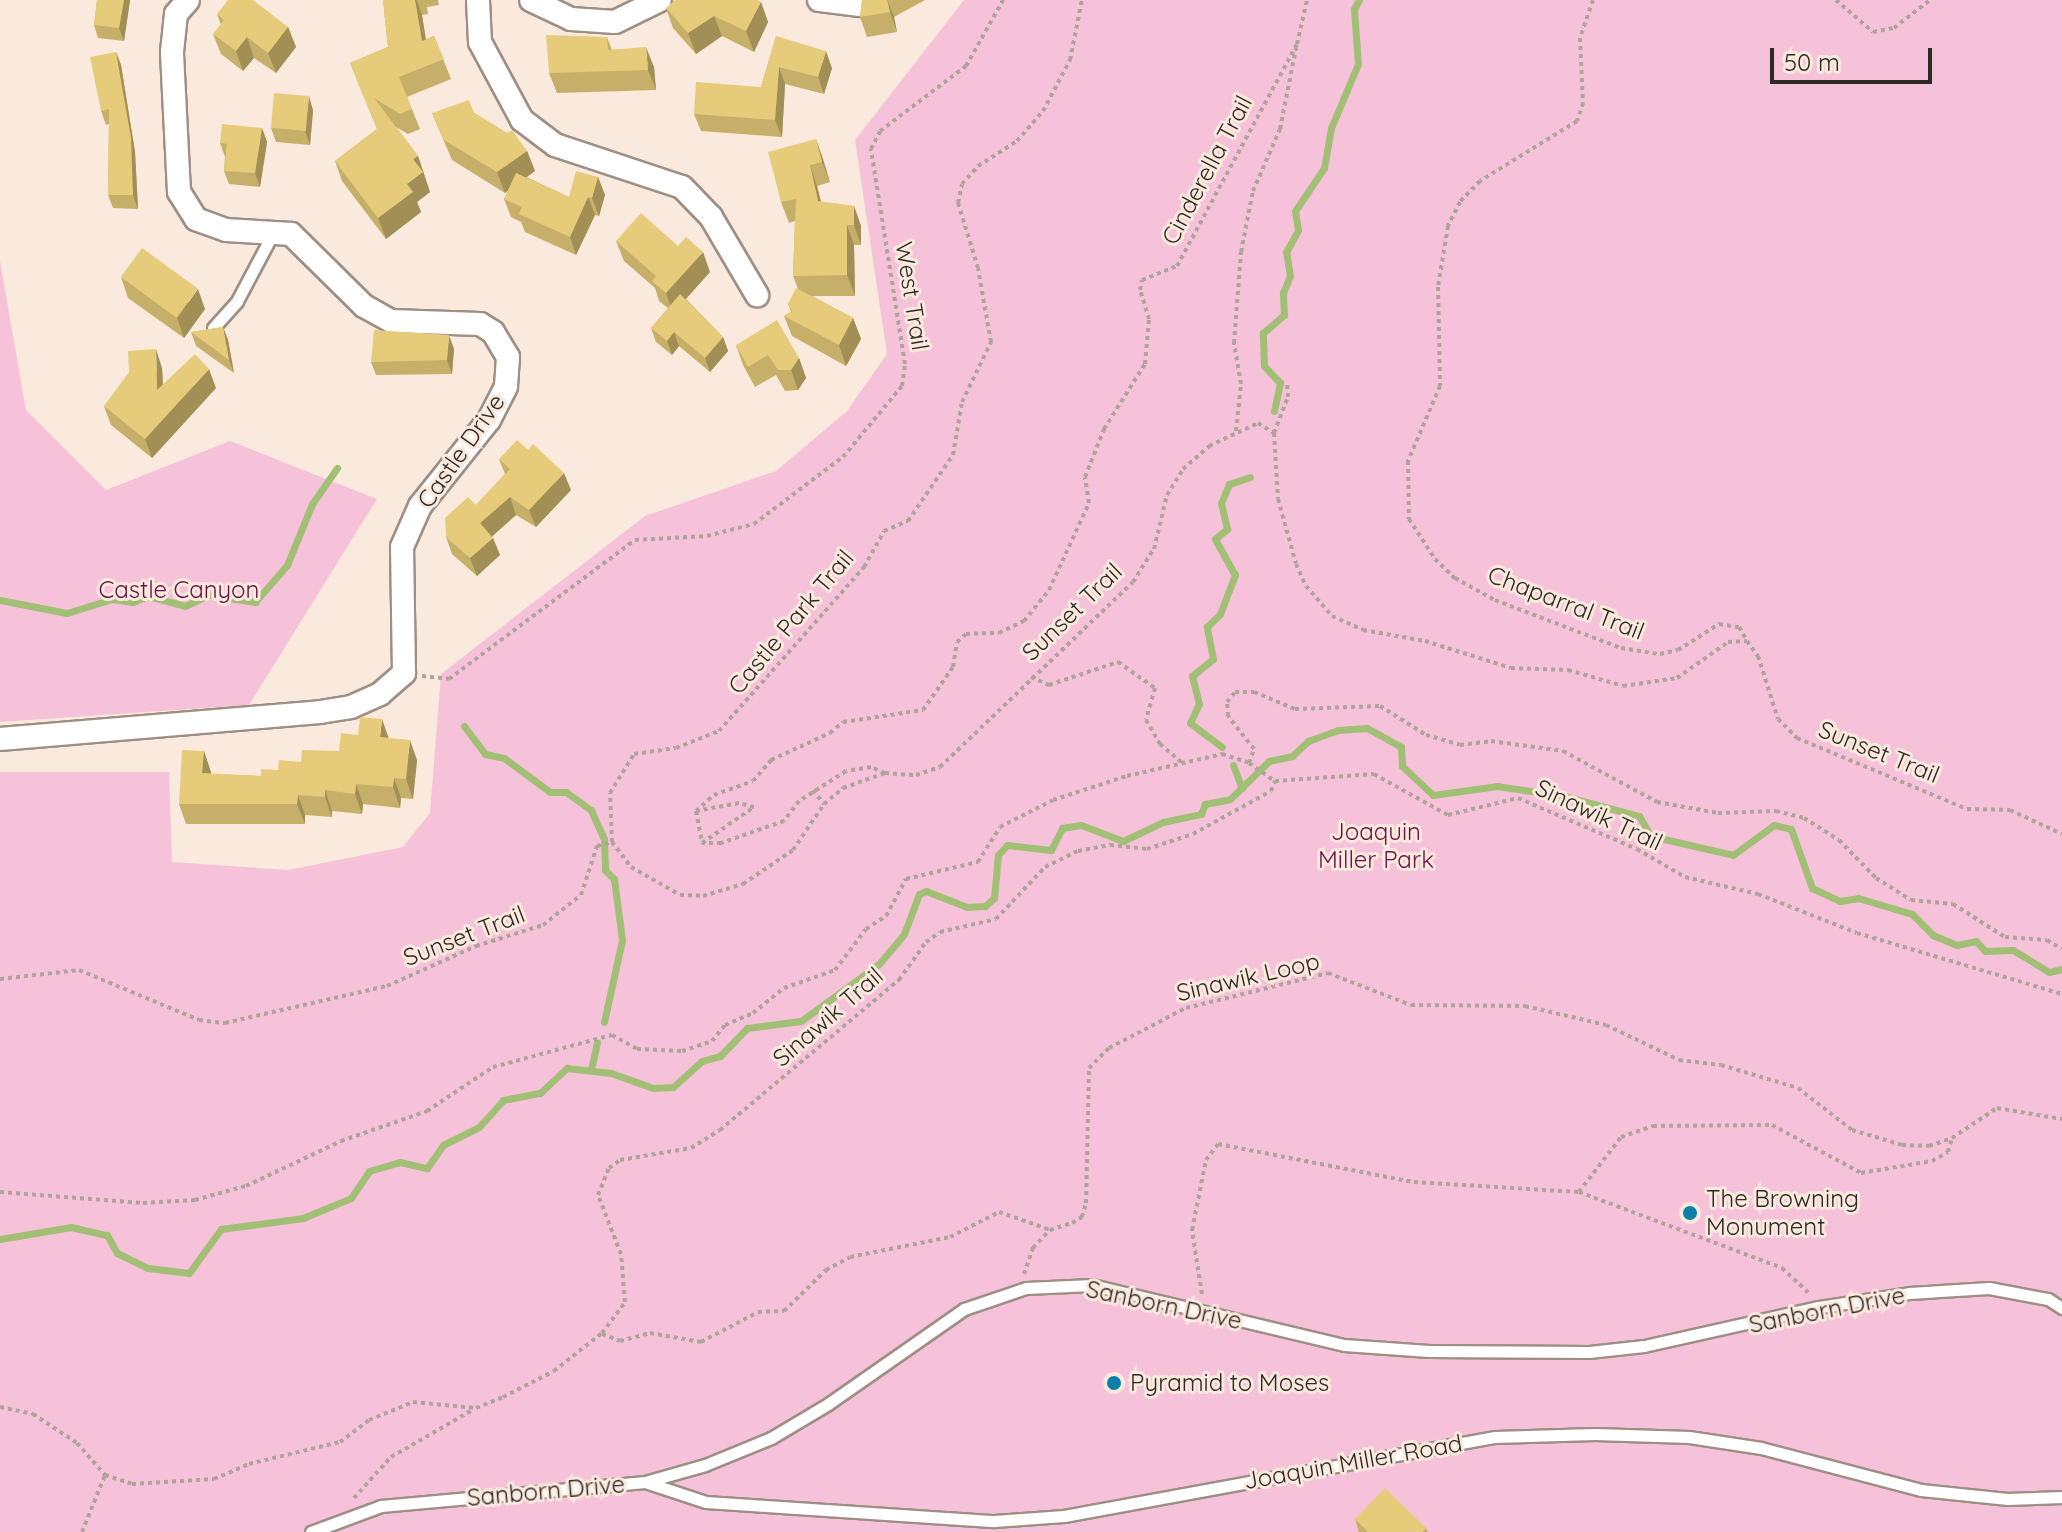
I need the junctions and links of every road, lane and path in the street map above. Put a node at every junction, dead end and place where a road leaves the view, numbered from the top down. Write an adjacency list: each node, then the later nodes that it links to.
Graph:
1 (188, 0): 14 (street, Castle Drive)
2 (478, 0): 15 (street)
3 (531, 0): 4 (street)
4 (660, 0)
5 (819, 0): 12 (street)
6 (1003, 0): 21 (path, West Trail)
7 (1082, 0): 32 (path, Castle Park Trail)
8 (1307, 0): 13 (path, Cinderella Trail)
9 (1593, 0): 20 (path, Chaparral Trail)
10 (1836, 0): 11 (path)
11 (1930, 0)
12 (859, 5)
13 (1297, 44): 18 (path); 30 (path, Cinderella Trail)
14 (273, 233): 16 (lane); 21 (street, Castle Drive)
15 (757, 295)
16 (213, 328)
17 (1287, 384): 19 (path)
18 (1236, 431): 19 (path); 22 (path, Sunset Trail)
19 (1274, 433): 20 (path)
20 (1747, 641): 31 (path, Sunset Trail)
21 (404, 673): 23 (street)
22 (1031, 677): 25 (path); 26 (path, Sunset Trail)
23 (0, 739)
24 (1249, 763): 25 (path); 27 (path); 34 (path)
25 (1184, 764): 39 (path)
26 (885, 773): 28 (path); 29 (path, Sunset Trail)
27 (1275, 781): 36 (path, Sinawik Trail); 46 (path, Sinawik Trail)
28 (813, 790): 29 (path); 33 (path)
29 (824, 804): 32 (path, Sunset Trail)
30 (696, 811): 33 (path); 33 (path)
31 (2062, 834)
32 (610, 843): 35 (path, Sunset Trail)
33 (702, 843)
34 (2062, 949)
35 (0, 979)
36 (2062, 994)
37 (2062, 1119): 38 (path, Sinawik Loop)
38 (1952, 1138): 40 (path); 41 (path, Sinawik Loop)
39 (0, 1192)
40 (1579, 1192): 43 (path); 45 (path)
41 (1050, 1230): 42 (path); 46 (path)
42 (1026, 1288): 45 (lane, Sanborn Drive); 50 (lane, Sanborn Drive)
43 (1819, 1307): 44 (lane, Sanborn Drive); 45 (lane, Sanborn Drive)
44 (2062, 1308)
45 (1203, 1309)
46 (602, 1333): 48 (path, Sinawik Trail)
47 (0, 1407): 49 (path)
48 (476, 1408): 49 (path); 52 (path, Sinawik Trail)
49 (105, 1475): 53 (path)
50 (645, 1482): 51 (lane, Joaquin Miller Road); 52 (lane, Sanborn Drive)
51 (2062, 1497)
52 (352, 1514): 54 (lane, Sanborn Drive)
53 (82, 1532)
54 (311, 1532)

